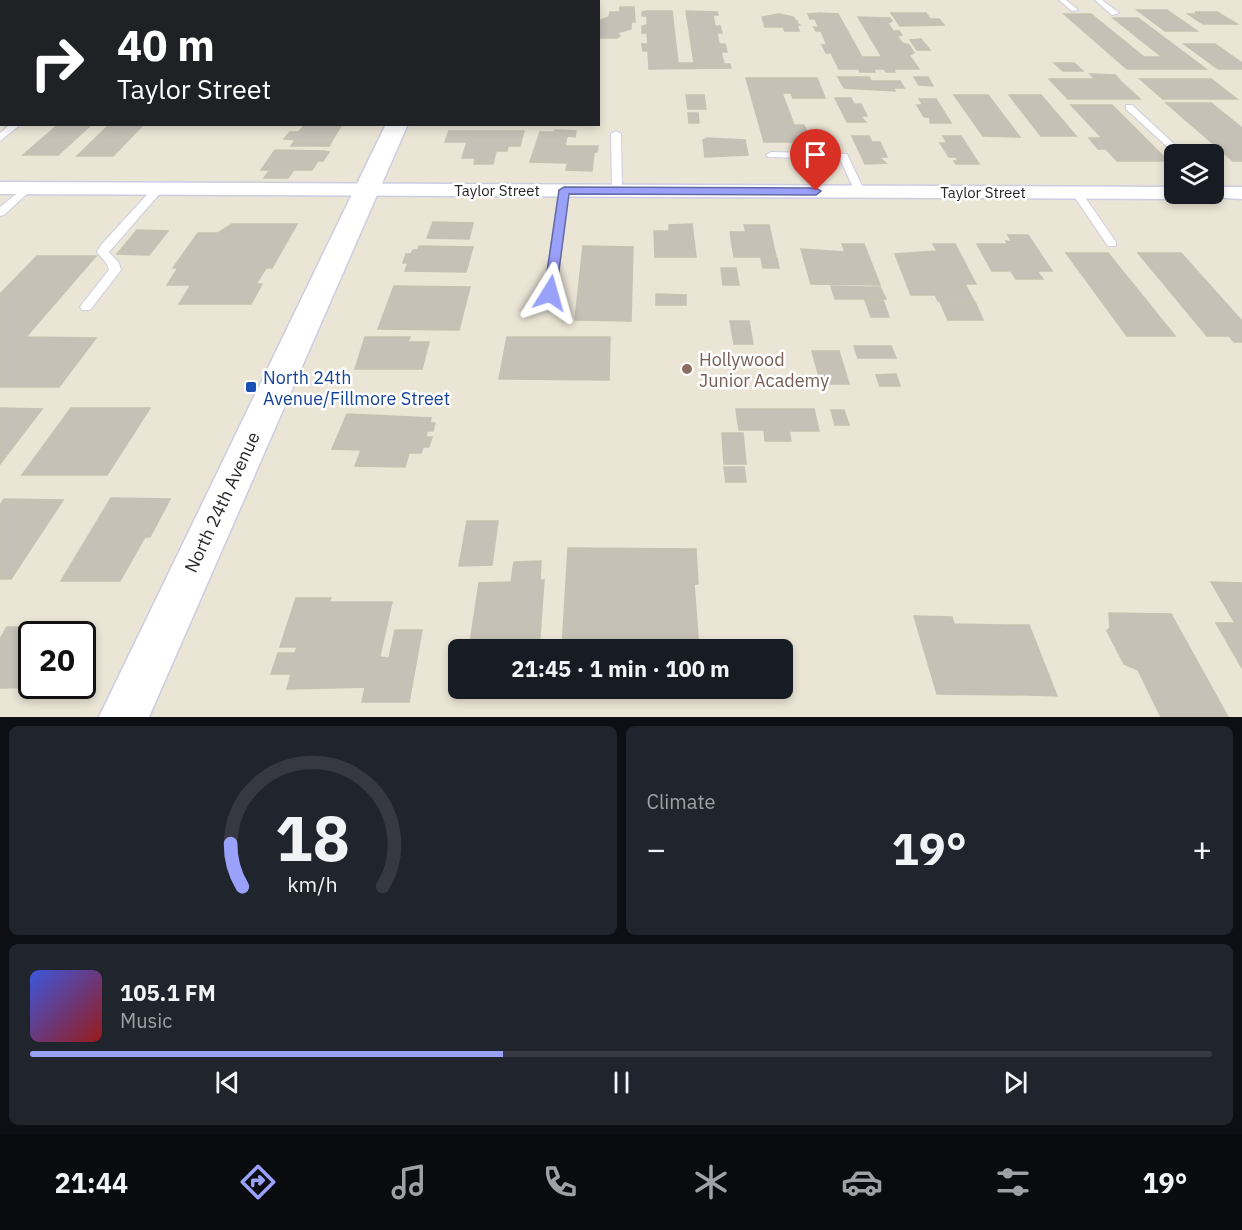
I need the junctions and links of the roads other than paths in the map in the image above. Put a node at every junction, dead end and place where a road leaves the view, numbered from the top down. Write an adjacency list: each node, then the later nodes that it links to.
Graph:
1 (1062, 0): 3 (lane)
2 (1098, 0): 4 (lane)
3 (1074, 10)
4 (1115, 13)
5 (1129, 107): 10 (lane)
6 (15, 126): 9 (lane)
7 (396, 126): 15 (street, North 24th Avenue)
8 (616, 134): 17 (lane)
9 (0, 138)
10 (1169, 144)
11 (771, 155): 18 (lane)
12 (0, 188): 13 (street, Taylor Street)
13 (26, 189): 14 (street, Taylor Street); 23 (lane)
14 (158, 189): 15 (street, Taylor Street); 26 (lane)
15 (366, 190): 16 (street, Taylor Street); 27 (street, North 24th Avenue)
16 (564, 190): 17 (street, Taylor Street); 25 (lane)
17 (617, 191): 18 (street, Taylor Street)
18 (860, 192): 19 (street, Taylor Street)
19 (1076, 192): 21 (street, Taylor Street); 24 (lane)
20 (1224, 192): 22 (street)
21 (1164, 193)
22 (1242, 193)
23 (0, 213)
24 (1112, 244)
25 (550, 293)
26 (86, 307)
27 (124, 717)

